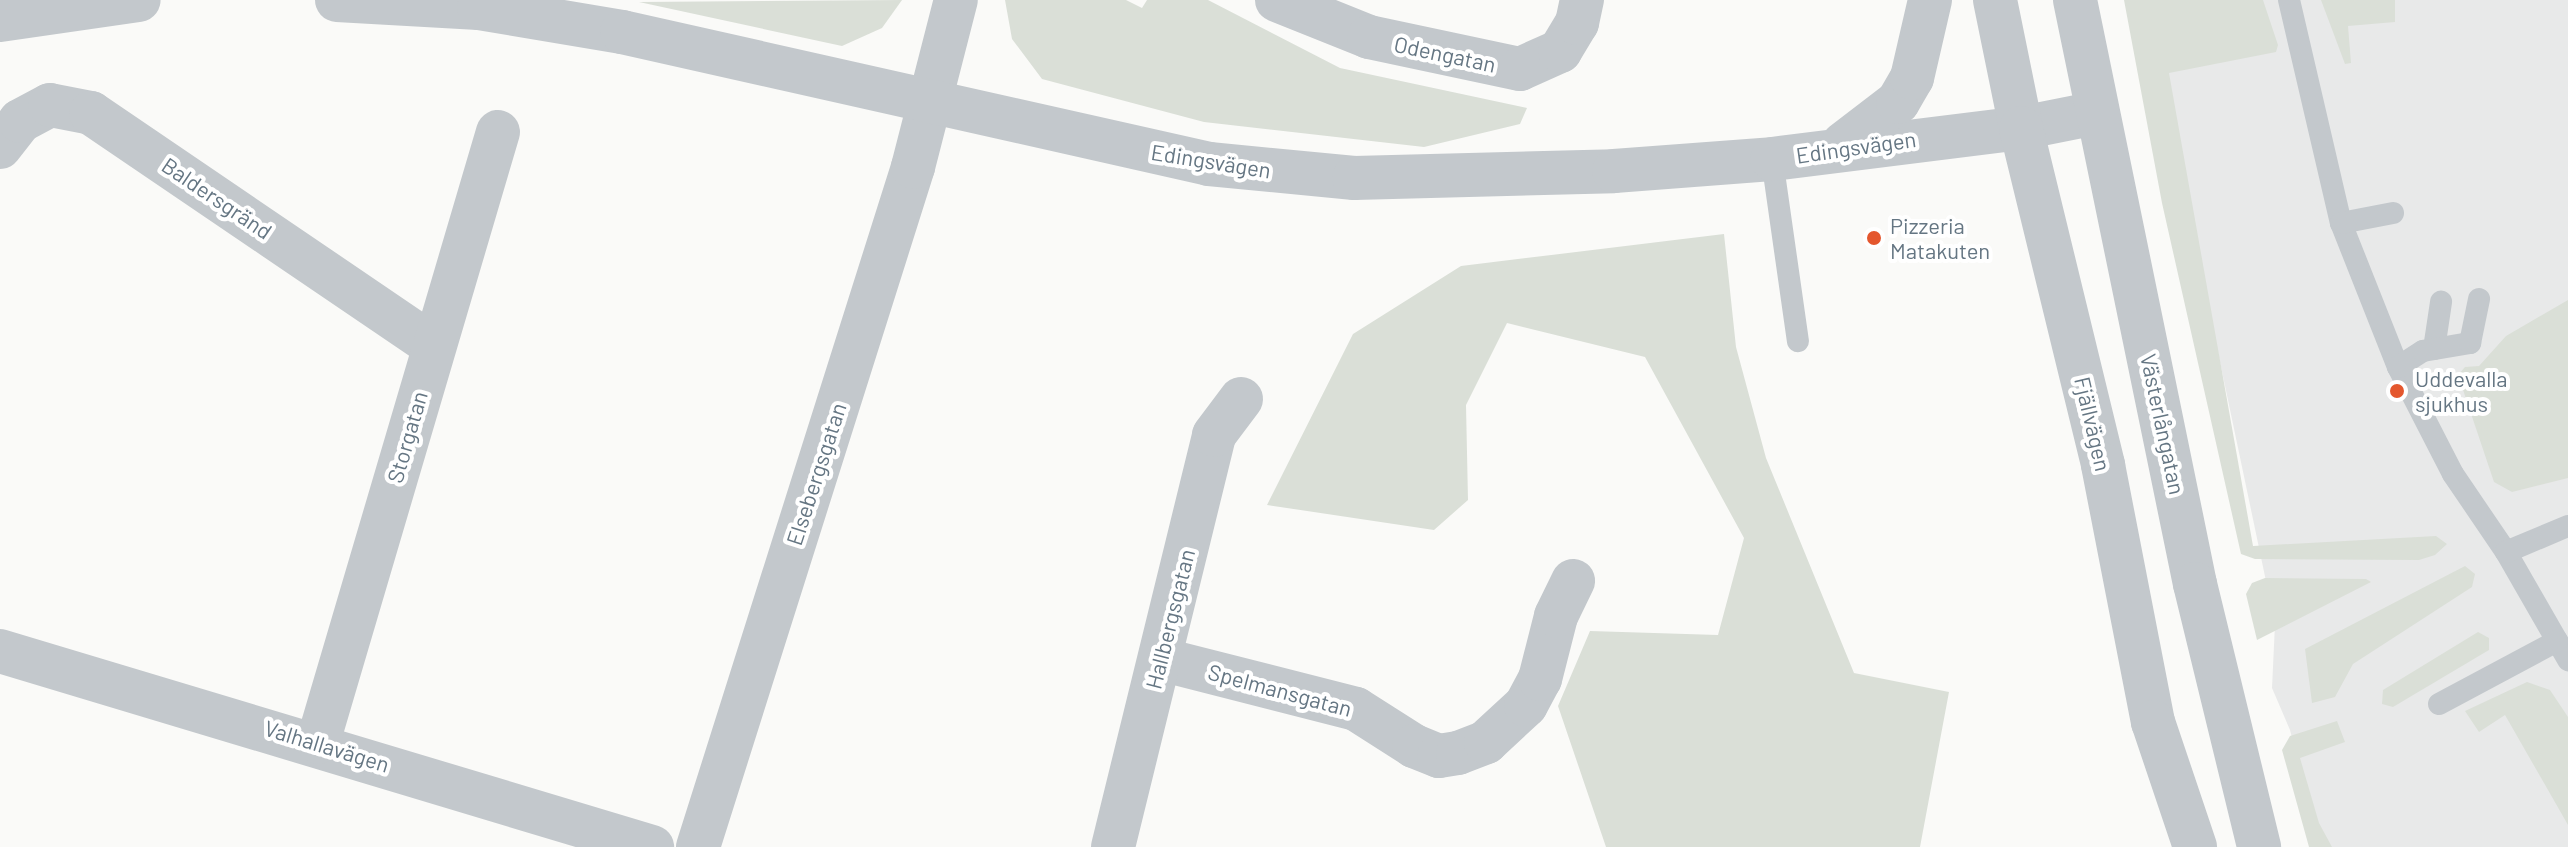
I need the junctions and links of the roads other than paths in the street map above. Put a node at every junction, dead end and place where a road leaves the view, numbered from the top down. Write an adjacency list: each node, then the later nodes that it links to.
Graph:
1 (139, 0): 10 (street)
2 (337, 0): 12 (street, Edingsvägen)
3 (956, 0): 12 (street)
4 (1277, 0): 5 (street, Odengatan)
5 (1582, 0)
6 (1930, 0): 17 (street)
7 (1995, 0): 14 (street, Fjällvägen)
8 (2075, 0): 13 (street, Västerlångatan)
9 (2289, 0): 20 (lane)
10 (92, 2): 11 (street)
11 (0, 20)
12 (932, 101): 18 (street, Edingsvägen); 37 (street, Elsebergsgatan)
13 (2097, 113): 14 (street, Edingsvägen); 40 (street, Västerlångatan)
14 (2021, 128): 17 (street, Edingsvägen); 39 (street, Fjällvägen)
15 (498, 132): 24 (street, Storgatan)
16 (0, 147): 24 (street, Baldersgränd)
17 (1835, 149): 18 (street, Edingsvägen)
18 (1772, 159): 23 (lane)
19 (2393, 213): 20 (lane)
20 (2341, 223): 26 (lane)
21 (2479, 299): 25 (lane)
22 (2441, 302): 25 (lane)
23 (1798, 341)
24 (433, 345): 35 (street, Storgatan)
25 (2434, 349): 26 (lane)
26 (2398, 367): 29 (lane)
27 (1241, 399): 33 (street, Hallbergsgatan)
28 (2568, 526): 29 (lane)
29 (2506, 552): 31 (lane)
30 (1573, 581): 33 (street, Spelmansgatan)
31 (2564, 649): 34 (lane)
32 (0, 651): 35 (street, Valhallavägen)
33 (1160, 659): 38 (street, Hallbergsgatan)
34 (2439, 704)
35 (318, 742): 36 (street, Valhallavägen)
36 (652, 847)
37 (698, 847)
38 (1113, 847)
39 (2195, 847)
40 (2259, 847)

